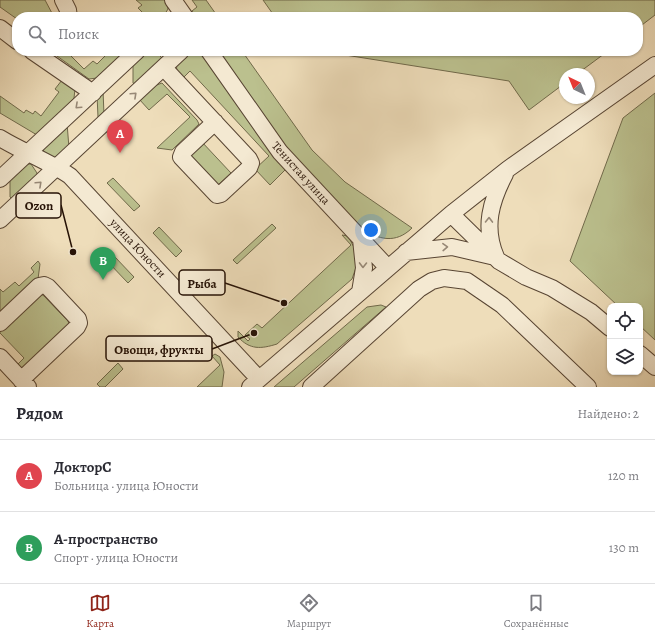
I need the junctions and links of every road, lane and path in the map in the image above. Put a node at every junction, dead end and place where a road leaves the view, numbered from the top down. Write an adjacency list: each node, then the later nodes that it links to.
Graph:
1 (63, 0): 2 (street)
2 (68, 12)
3 (0, 28): 4 (street)
4 (12, 36)
5 (41, 56): 11 (street)
6 (132, 56): 11 (street)
7 (176, 56): 10 (street)
8 (213, 56): 20 (street, Тенистая улица)
9 (655, 66): 16 (street)
10 (164, 68): 12 (street); 15 (street, one-way to 10)
11 (93, 93): 14 (street, one-way to 14)
12 (215, 122): 12 (street)
13 (0, 138): 14 (street, улица Юности)
14 (27, 154): 15 (street, улица Юности); 17 (street)
15 (57, 167): 19 (street, one-way to 15); 30 (street, улица Юности)
16 (508, 169): 18 (street); 22 (street, one-way to 16)
17 (0, 180)
18 (451, 214): 21 (street); 22 (street)
19 (0, 220)
20 (361, 239): 23 (street, Тенистая улица); 24 (street, one-way to 24)
21 (406, 252): 22 (street, one-way to 22); 23 (street)
22 (496, 258): 26 (street)
23 (388, 268): 24 (street)
24 (360, 292): 30 (street)
25 (0, 323): 31 (street)
26 (607, 325)
27 (0, 357): 31 (street)
28 (643, 357): 29 (street)
29 (655, 367)
30 (255, 383)
31 (25, 384)
32 (311, 387): 33 (street)
33 (588, 387)

